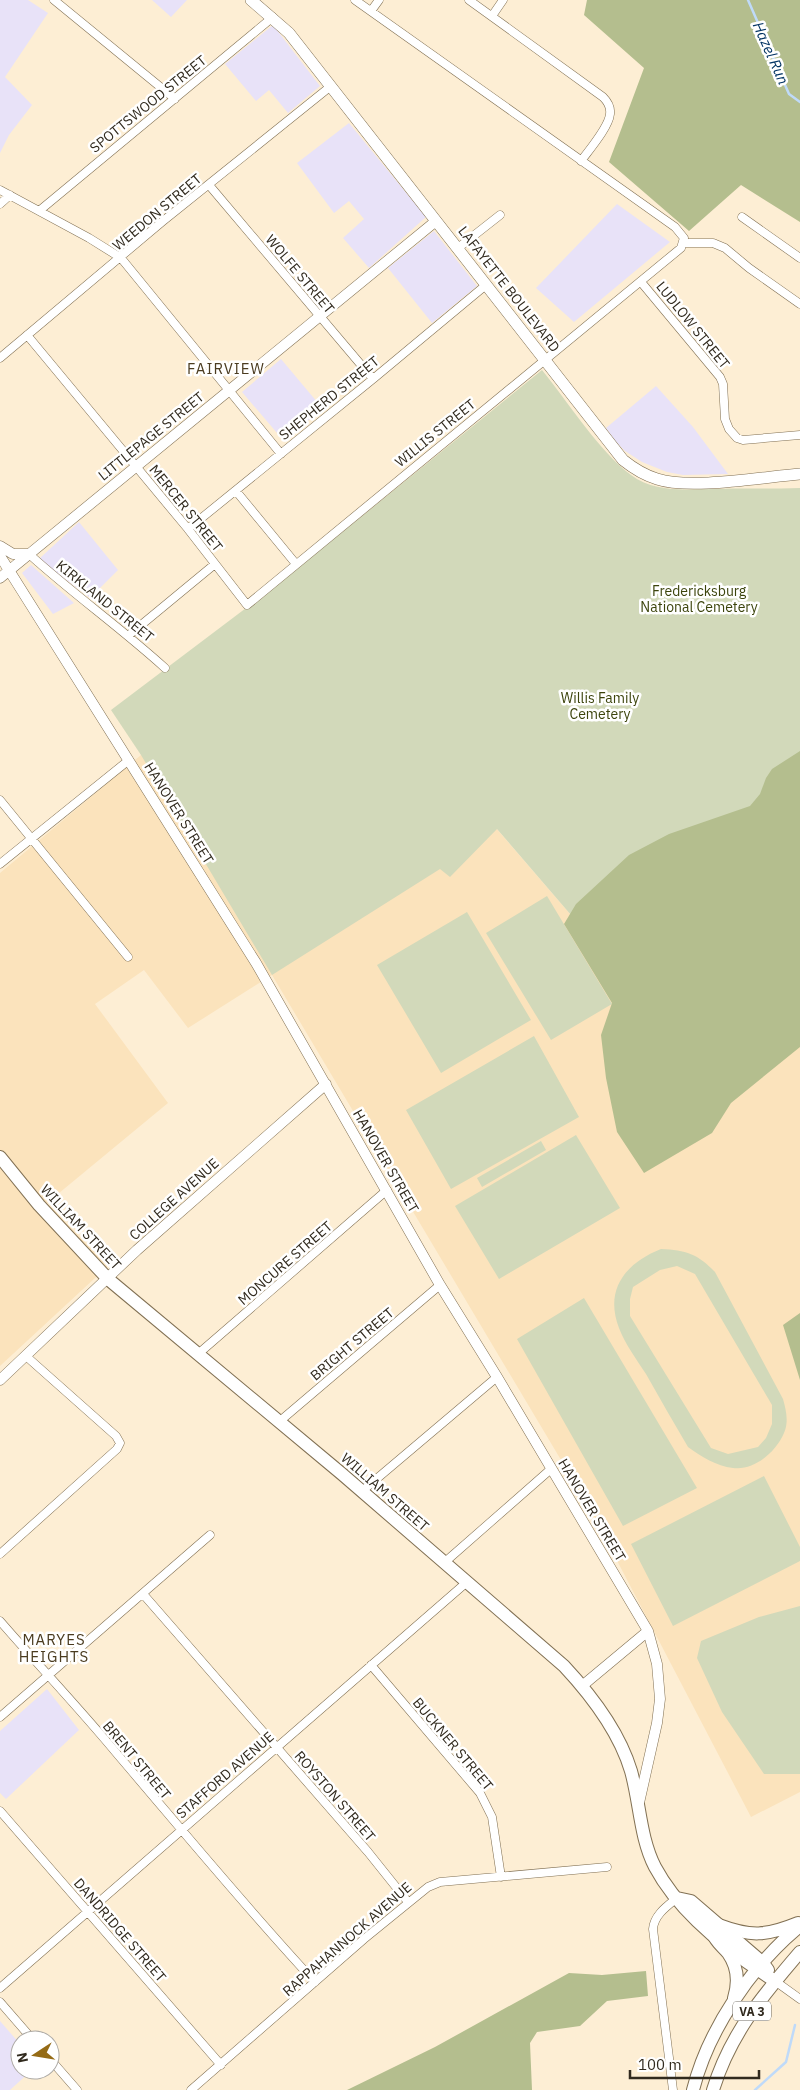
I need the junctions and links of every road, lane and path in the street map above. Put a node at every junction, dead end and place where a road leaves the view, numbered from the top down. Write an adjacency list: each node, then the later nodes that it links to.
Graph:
1 (54, 0): 11 (street)
2 (251, 0): 9 (main road, LAFAYETTE BOULEVARD)
3 (355, 0): 7 (street)
4 (378, 0): 7 (street)
5 (469, 0): 8 (street)
6 (503, 0): 8 (street)
7 (371, 11): 12 (street)
8 (492, 16): 12 (street)
9 (273, 17): 10 (main road, LAFAYETTE BOULEVARD); 11 (street, SPOTTSWOOD STREET)
10 (331, 86): 13 (street, WEEDON STREET); 20 (main road, LAFAYETTE BOULEVARD)
11 (175, 99): 17 (street, SPOTTSWOOD STREET)
12 (581, 161): 21 (street)
13 (209, 185): 23 (street, WEEDON STREET); 28 (street, WOLFE STREET)
14 (0, 190): 15 (street)
15 (10, 195): 16 (street); 17 (street)
16 (0, 204)
17 (39, 211): 23 (street)
18 (500, 215): 22 (street)
19 (742, 217): 24 (street)
20 (436, 221): 22 (main road, LAFAYETTE BOULEVARD); 28 (street, LITTLEPAGE STREET)
21 (683, 243): 25 (street, WILLIS STREET); 27 (street)
22 (458, 248): 26 (main road, LAFAYETTE BOULEVARD)
23 (121, 258): 29 (street, WEEDON STREET); 33 (street)
24 (800, 258)
25 (641, 282): 31 (street, WILLIS STREET); 34 (street, LUDLOW STREET)
26 (486, 285): 31 (main road, LAFAYETTE BOULEVARD); 32 (street, SHEPHERD STREET)
27 (800, 304)
28 (319, 316): 32 (street, WOLFE STREET); 33 (street, LITTLEPAGE STREET)
29 (27, 335): 30 (street, WEEDON STREET); 36 (street, MERCER STREET)
30 (0, 358)
31 (544, 360): 37 (main road, LAFAYETTE BOULEVARD); 44 (street, WILLIS STREET)
32 (373, 379): 35 (street, SHEPHERD STREET)
33 (229, 390): 35 (street); 36 (street, LITTLEPAGE STREET)
34 (800, 435)
35 (281, 454): 38 (street, SHEPHERD STREET)
36 (137, 466): 39 (street, MERCER STREET); 41 (street, LITTLEPAGE STREET)
37 (800, 474)
38 (236, 491): 39 (street, SHEPHERD STREET); 44 (street)
39 (188, 529): 43 (street, MERCER STREET)
40 (0, 546): 41 (street)
41 (28, 554): 45 (street, LITTLEPAGE STREET); 48 (street, KIRKLAND STREET)
42 (0, 556): 45 (street, HANOVER STREET)
43 (215, 564): 47 (street, MERCER STREET); 48 (street)
44 (296, 564): 47 (street, WILLIS STREET)
45 (10, 570): 46 (street, LITTLEPAGE STREET); 50 (street, HANOVER STREET)
46 (0, 578)
47 (247, 605)
48 (129, 635): 49 (street, KIRKLAND STREET)
49 (165, 668)
50 (129, 760): 52 (street); 55 (street, HANOVER STREET)
51 (0, 800): 52 (street)
52 (30, 840): 53 (street); 54 (street)
53 (0, 864)
54 (128, 958)
55 (326, 1084): 57 (street, HANOVER STREET); 58 (street, COLLEGE AVENUE)
56 (0, 1157): 58 (main road, WILLIAM STREET)
57 (387, 1190): 59 (street, HANOVER STREET); 60 (street, MONCURE STREET)
58 (108, 1279): 60 (main road, WILLIAM STREET); 61 (street, COLLEGE AVENUE)
59 (440, 1286): 62 (street, HANOVER STREET); 64 (street, BRIGHT STREET)
60 (198, 1354): 64 (main road, WILLIAM STREET)
61 (27, 1357): 63 (street, COLLEGE AVENUE); 68 (street)
62 (497, 1377): 65 (street, HANOVER STREET); 66 (street)
63 (0, 1380)
64 (280, 1421): 66 (main road, WILLIAM STREET)
65 (552, 1470): 69 (street); 73 (street, HANOVER STREET)
66 (361, 1492): 69 (main road, WILLIAM STREET)
67 (210, 1535): 71 (street)
68 (0, 1554)
69 (444, 1562): 70 (main road, WILLIAM STREET)
70 (467, 1582): 74 (street, STAFFORD AVENUE); 76 (main road, WILLIAM STREET)
71 (143, 1594): 75 (street); 78 (street, ROYSTON STREET)
72 (0, 1621): 75 (street, BRENT STREET)
73 (648, 1631): 76 (street); 79 (street, HANOVER STREET)
74 (371, 1665): 78 (street, STAFFORD AVENUE); 83 (street, BUCKNER STREET)
75 (47, 1675): 77 (street); 81 (street, BRENT STREET)
76 (582, 1686): 79 (main road, WILLIAM STREET)
77 (0, 1717)
78 (276, 1747): 81 (street, STAFFORD AVENUE); 85 (street, ROYSTON STREET)
79 (638, 1806): 84 (main road, WILLIAM STREET)
80 (0, 1812): 86 (street, DANDRIDGE STREET)
81 (182, 1830): 86 (street, STAFFORD AVENUE); 93 (street, BRENT STREET)
82 (607, 1867): 83 (street, RAPPAHANNOCK AVENUE)
83 (501, 1877): 85 (street, RAPPAHANNOCK AVENUE)
84 (677, 1898): 89 (main road, WILLIAM STREET); 103 (street)
85 (408, 1902): 93 (street, RAPPAHANNOCK AVENUE)
86 (87, 1912): 94 (street, STAFFORD AVENUE); 99 (street, DANDRIDGE STREET)
87 (800, 1922): 89 (main road)
88 (800, 1926): 91 (main road, VA 3)
89 (716, 1930): 91 (main road, WILLIAM STREET); 97 (main road)
90 (800, 1952): 92 (main road, VA 3)
91 (761, 1967): 92 (main road, WILLIAM STREET); 97 (main road, VA 3)
92 (775, 1981): 95 (street); 105 (main road, VA 3)
93 (315, 1982): 99 (street, RAPPAHANNOCK AVENUE)
94 (0, 1988)
95 (800, 1999)
96 (0, 2002): 98 (street)
97 (733, 2003): 104 (main road, VA 3)
98 (24, 2030)
99 (221, 2065): 102 (street, RAPPAHANNOCK AVENUE)
100 (60, 2071): 101 (street)
101 (77, 2090)
102 (191, 2090)
103 (673, 2090)
104 (693, 2090)
105 (713, 2090)

